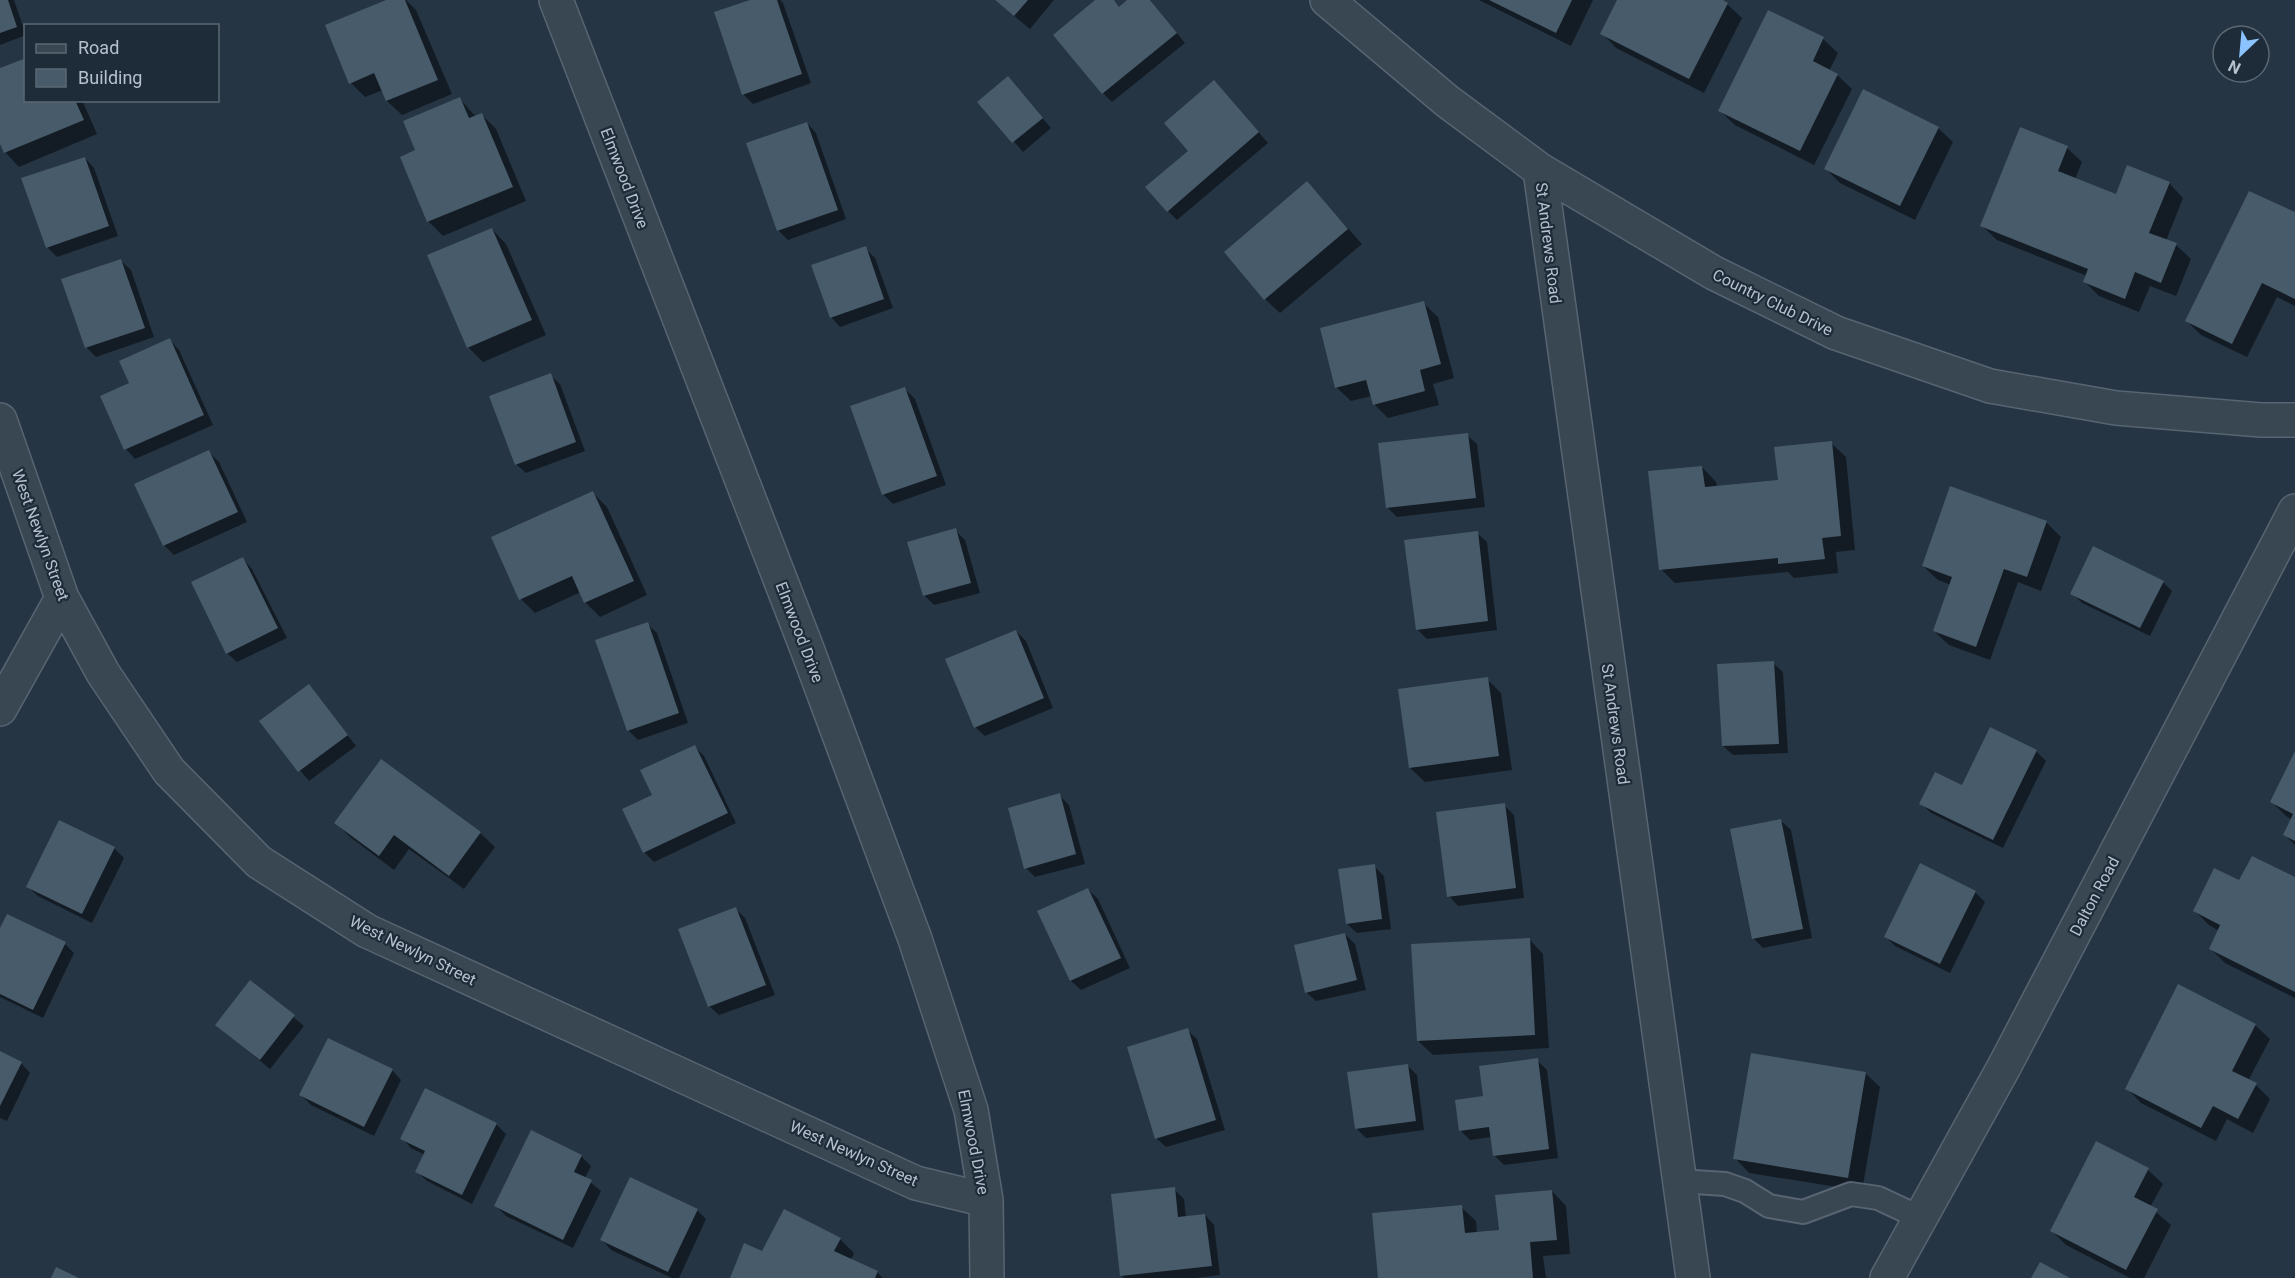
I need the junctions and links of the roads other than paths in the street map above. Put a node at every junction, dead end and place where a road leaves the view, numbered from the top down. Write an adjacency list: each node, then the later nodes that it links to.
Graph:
1 (556, 0): 10 (street, Elmwood Drive)
2 (1327, 0): 3 (street, Country Club Drive)
3 (1540, 170): 5 (street, Country Club Drive); 9 (street, St Andrews Road)
4 (0, 420): 7 (street, West Newlyn Street)
5 (2295, 420)
6 (2295, 511): 11 (street, Dalton Road)
7 (62, 597): 8 (street); 10 (street, West Newlyn Street)
8 (0, 709)
9 (1679, 1181): 11 (lane); 13 (street, St Andrews Road)
10 (986, 1200): 12 (street, Elmwood Drive)
11 (1921, 1218): 14 (street, Dalton Road)
12 (987, 1278)
13 (1693, 1278)
14 (1887, 1278)

